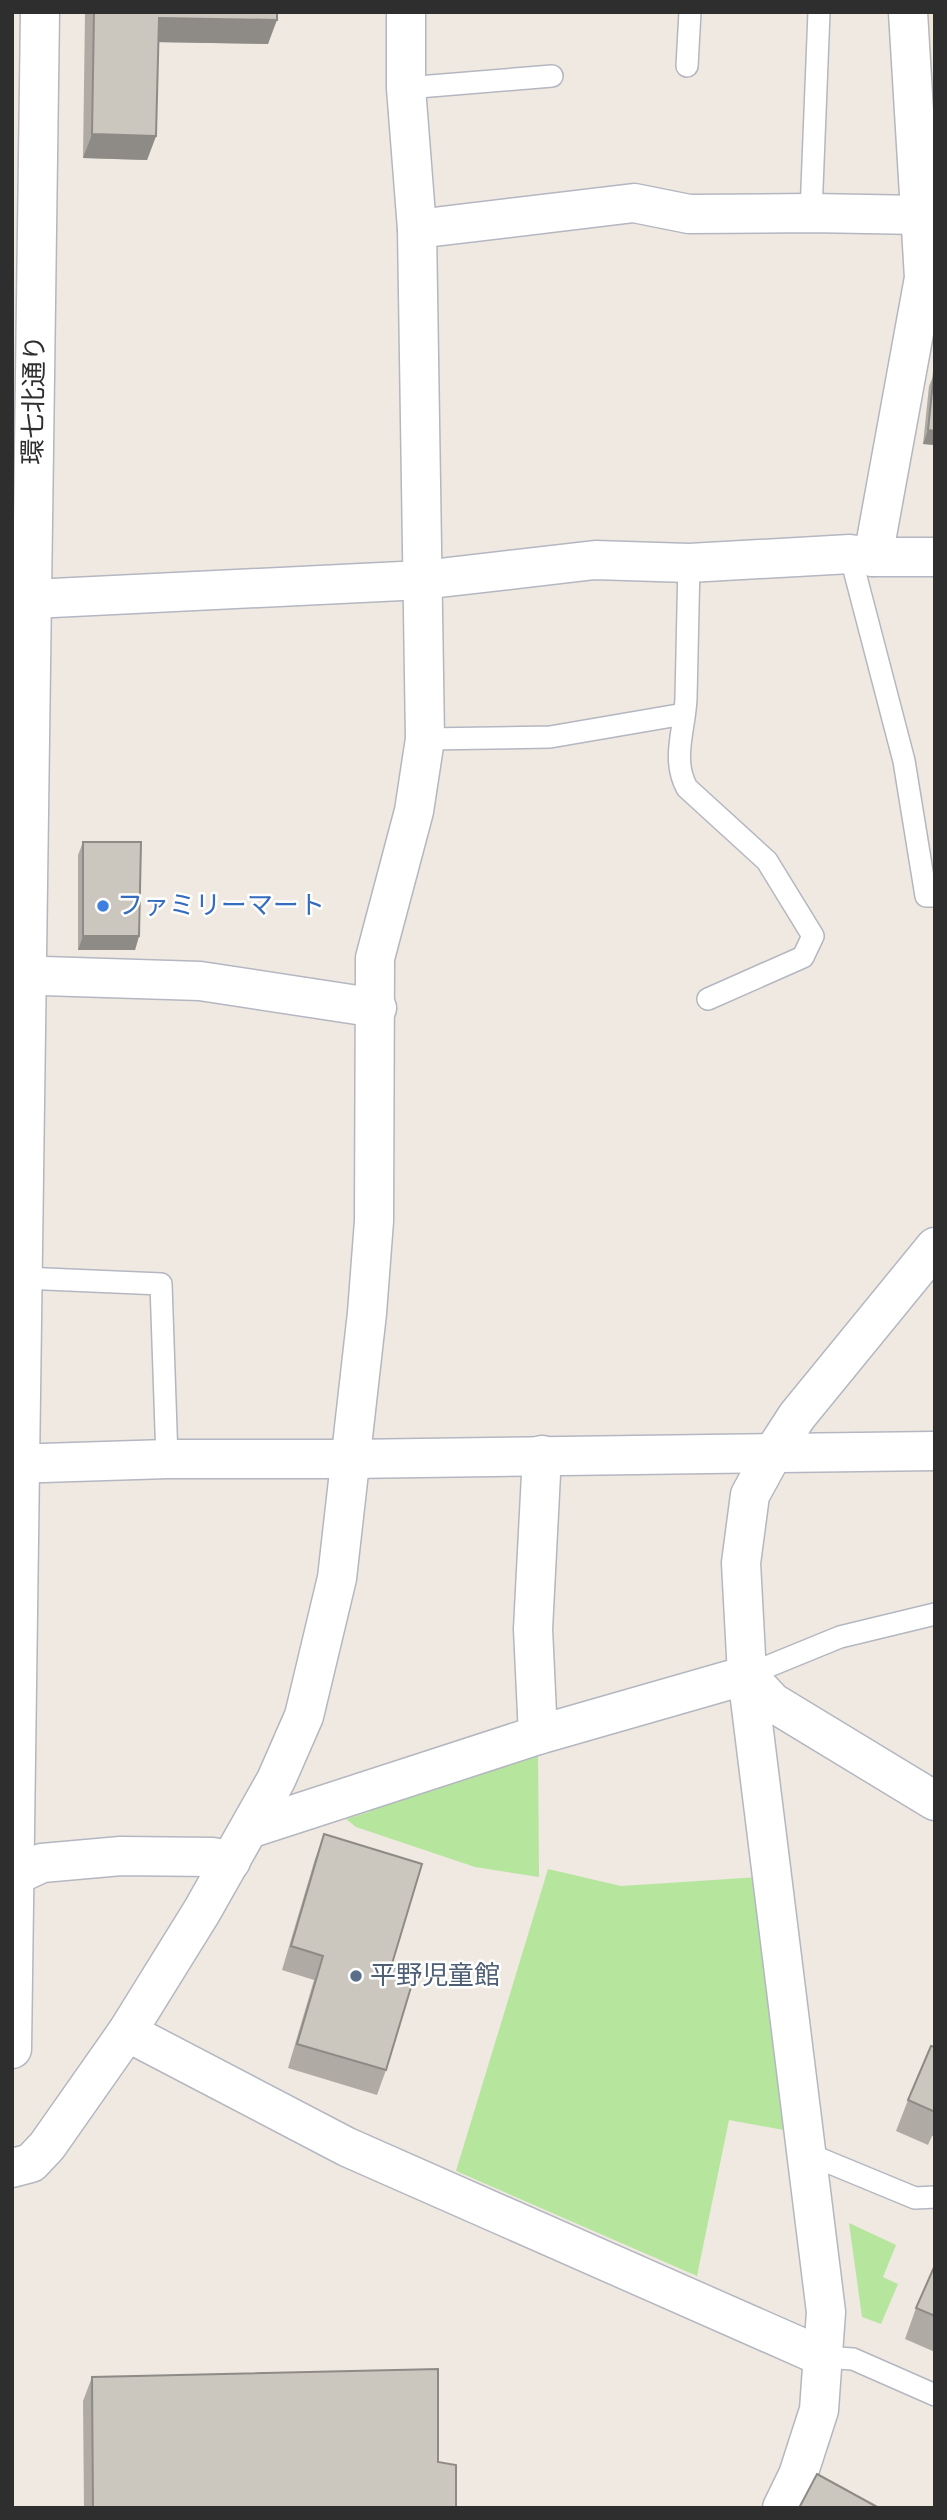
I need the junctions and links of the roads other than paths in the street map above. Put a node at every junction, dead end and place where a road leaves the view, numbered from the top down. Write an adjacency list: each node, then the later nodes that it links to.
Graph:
1 (40, 12): 16 (street, 環七北通り)
2 (406, 12): 8 (street)
3 (690, 12): 6 (lane)
4 (819, 12): 9 (lane)
5 (908, 12): 10 (street)
6 (687, 66)
7 (552, 76): 8 (lane)
8 (406, 88): 11 (street)
9 (811, 213): 10 (street); 11 (street)
10 (921, 215): 12 (street)
11 (417, 229): 15 (street)
12 (861, 556): 13 (street); 14 (street); 19 (lane)
13 (935, 557)
14 (689, 563): 15 (street); 17 (lane)
15 (422, 580): 16 (street); 18 (street)
16 (22, 599): 20 (street, 環七北通り)
17 (684, 714): 18 (lane); 21 (lane)
18 (425, 739): 22 (street)
19 (935, 896)
20 (19, 975): 22 (street); 24 (street, 環七北通り)
21 (708, 999)
22 (376, 1008): 29 (street)
23 (935, 1247): 26 (street)
24 (23, 1278): 28 (lane); 30 (street, 環七北通り)
25 (935, 1451): 26 (street)
26 (773, 1453): 27 (street); 33 (street)
27 (542, 1455): 29 (street); 34 (street)
28 (167, 1459): 29 (street); 30 (street)
29 (350, 1459): 36 (street)
30 (16, 1464): 31 (street, 環七北通り)
31 (15, 1579): 37 (street, 環七北通り)
32 (935, 1614): 33 (lane)
33 (747, 1675): 34 (street); 35 (street); 40 (street)
34 (538, 1735): 36 (street)
35 (935, 1801)
36 (240, 1845): 37 (street); 38 (street)
37 (13, 1876): 39 (street, 環七北通り)
38 (127, 2032): 41 (street); 43 (street)
39 (12, 2049)
40 (806, 2153): 42 (lane); 43 (street)
41 (12, 2168)
42 (935, 2197)
43 (823, 2357): 44 (lane); 45 (street)
44 (935, 2395)
45 (782, 2508)

